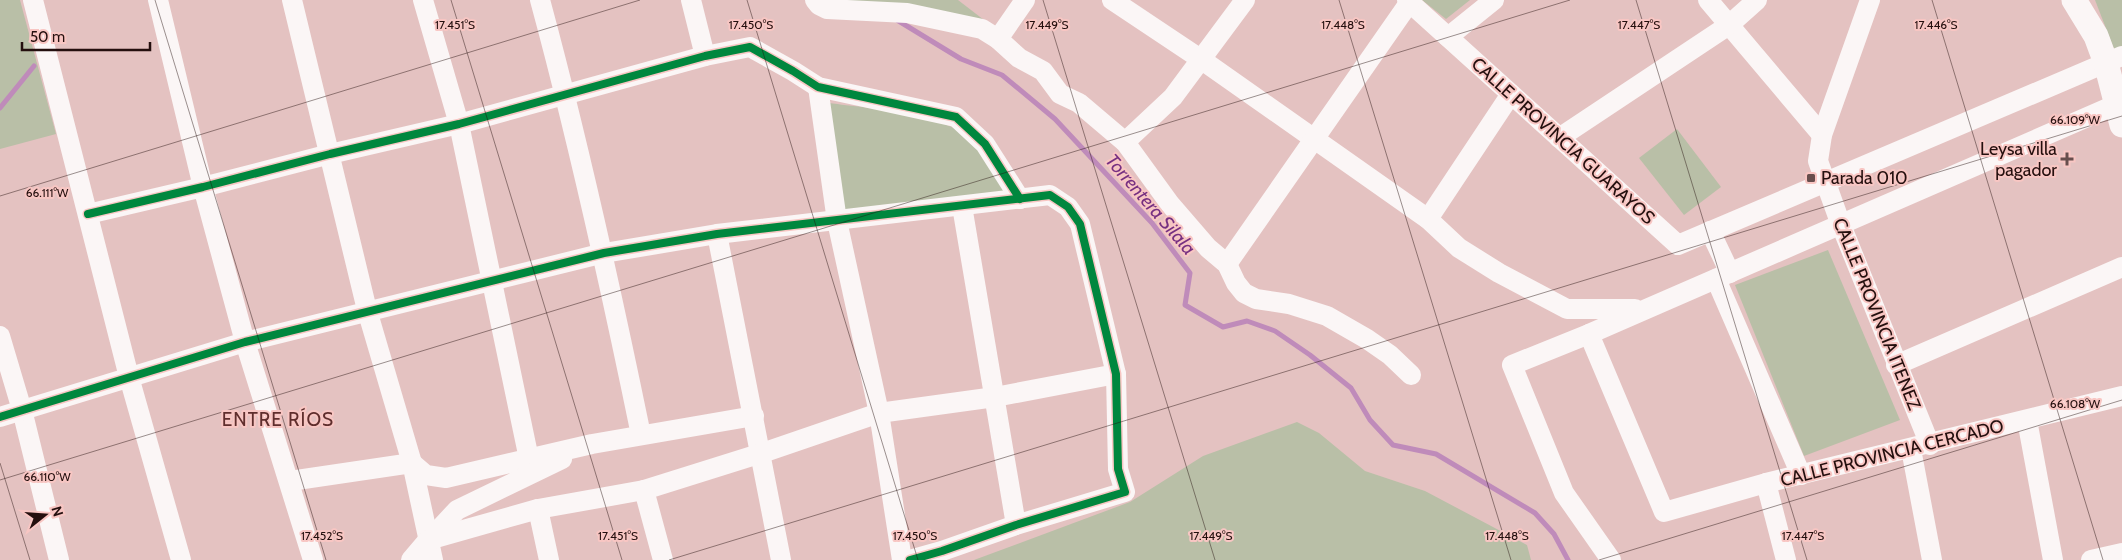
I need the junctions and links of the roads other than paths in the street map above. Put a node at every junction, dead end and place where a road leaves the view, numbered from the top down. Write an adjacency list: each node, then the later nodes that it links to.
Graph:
1 (33, 0): 37 (street)
2 (158, 0): 34 (street)
3 (292, 0): 32 (street)
4 (423, 0): 27 (street)
5 (540, 0): 25 (street)
6 (691, 0): 20 (street)
7 (815, 0): 19 (street)
8 (1025, 0): 19 (street)
9 (1112, 0): 21 (street)
10 (1245, 0): 21 (street)
11 (1494, 0): 18 (street)
12 (1708, 0): 17 (street)
13 (1758, 0): 17 (street)
14 (1870, 0): 28 (street, CALLE PROVINCIA ITENEZ)
15 (2074, 0): 22 (street)
16 (1408, 1): 18 (street, CALLE PROVINCIA GUARAYOS); 30 (street)
17 (1729, 25): 28 (street); 29 (street)
18 (1448, 37): 24 (street, CALLE PROVINCIA GUARAYOS)
19 (998, 39): 31 (street)
20 (705, 56): 23 (street); 25 (street)
21 (1202, 60): 30 (street); 31 (street)
22 (2114, 60): 26 (street); 33 (street)
23 (818, 87): 35 (street); 39 (street)
24 (1512, 94): 29 (street, CALLE PROVINCIA GUARAYOS); 38 (street)
25 (566, 95): 27 (street); 43 (street)
26 (2120, 111): 40 (street)
27 (459, 124): 32 (street); 47 (street)
28 (1822, 135): 33 (street, CALLE PROVINCIA ITENEZ)
29 (1559, 138): 41 (street, CALLE PROVINCIA GUARAYOS)
30 (1315, 140): 38 (street); 44 (street)
31 (1125, 142): 44 (street)
32 (330, 154): 34 (street); 49 (street)
33 (1825, 182): 40 (street, CALLE PROVINCIA ITENEZ); 41 (street)
34 (203, 187): 37 (street); 52 (street)
35 (1020, 199): 36 (street); 54 (street)
36 (962, 206): 39 (street); 58 (street)
37 (88, 214): 56 (street)
38 (1428, 219): 48 (street)
39 (837, 220): 42 (street); 60 (street)
40 (1840, 225): 46 (street); 53 (street, CALLE PROVINCIA ITENEZ)
41 (1710, 231): 46 (street)
42 (717, 234): 43 (street); 61 (street)
43 (604, 253): 47 (street); 64 (street)
44 (1227, 264): 55 (street)
45 (2122, 267): 53 (street)
46 (1723, 276): 48 (street); 70 (street)
47 (490, 282): 49 (street); 68 (street)
48 (1644, 309): 50 (street)
49 (368, 310): 52 (street); 69 (street)
50 (1589, 334): 72 (street, CALLE PROVINCIA CERCADO); 88 (street)
51 (0, 336): 59 (street)
52 (245, 342): 56 (street); 71 (street)
53 (1896, 366): 66 (street, CALLE PROVINCIA ITENEZ)
54 (1116, 374): 58 (street); 75 (street)
55 (1411, 375)
56 (129, 377): 59 (street); 79 (street)
57 (2122, 396): 63 (street, CALLE PROVINCIA CERCADO)
58 (995, 397): 60 (street); 75 (street)
59 (22, 410): 62 (street); 78 (street)
60 (879, 413): 67 (street); 86 (street)
61 (754, 416): 64 (street); 67 (street)
62 (0, 417)
63 (2026, 420): 66 (street, CALLE PROVINCIA CERCADO); 91 (street)
64 (641, 435): 65 (street)
65 (592, 444): 68 (street); 76 (street)
66 (1920, 447): 70 (street, CALLE PROVINCIA CERCADO); 90 (street, CALLE PROVINCIA ITENEZ)
67 (762, 453): 73 (street); 85 (street)
68 (529, 459): 69 (street)
69 (412, 462): 71 (street); 76 (street)
70 (1801, 475): 72 (street, CALLE PROVINCIA CERCADO)
71 (290, 480): 80 (street)
72 (1766, 483): 89 (street)
73 (644, 490): 74 (street); 84 (street)
74 (538, 509): 76 (street); 83 (street)
75 (1016, 524): 87 (street)
76 (428, 540): 81 (street); 82 (street)
77 (2122, 553): 92 (street)
78 (59, 560)
79 (181, 560)
80 (313, 560)
81 (411, 560)
82 (433, 560)
83 (549, 560)
84 (663, 560)
85 (781, 560)
86 (902, 560)
87 (910, 560)
88 (1611, 560)
89 (1786, 560)
90 (1932, 560)
91 (2053, 560)
92 (2091, 560)

